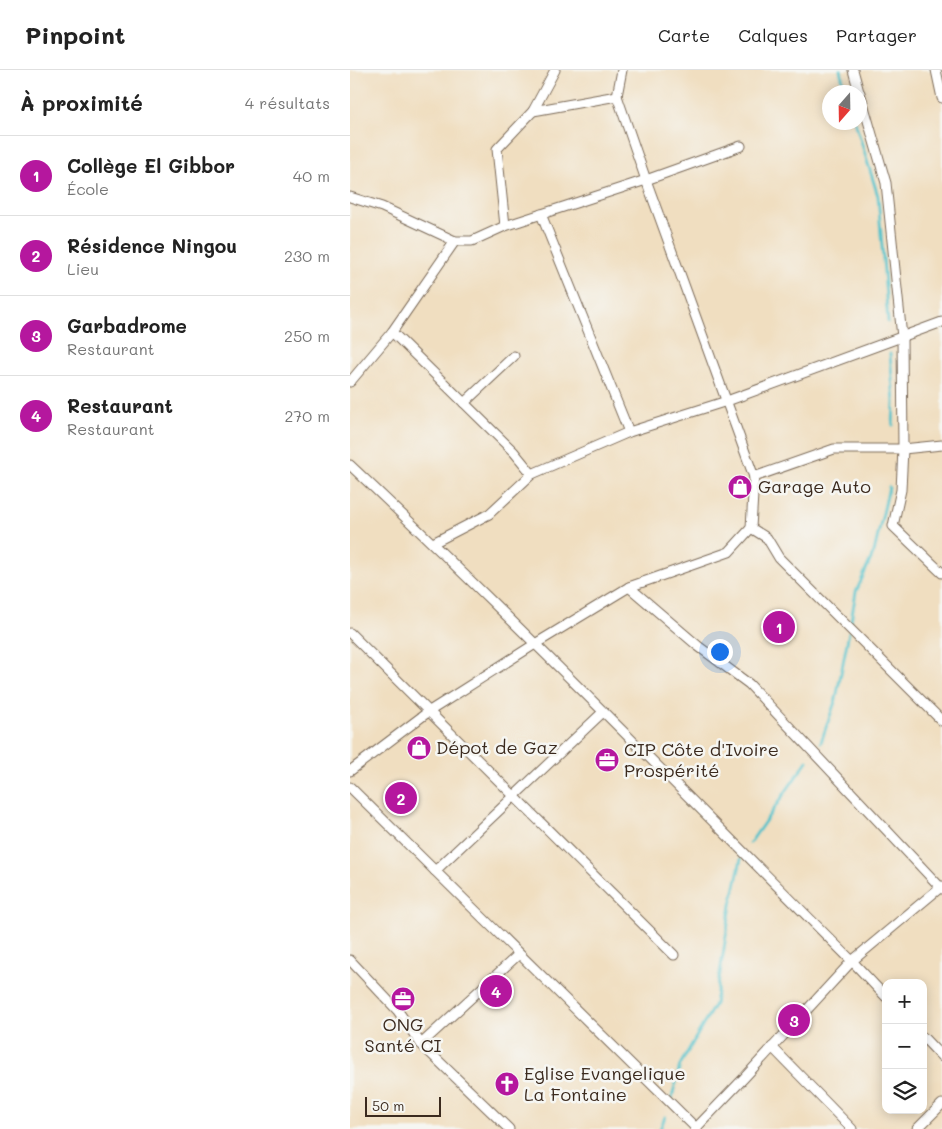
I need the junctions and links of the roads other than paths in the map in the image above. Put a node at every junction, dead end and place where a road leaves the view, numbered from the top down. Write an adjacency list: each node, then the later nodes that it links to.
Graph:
1 (555, 70): 8 (street)
2 (622, 70): 6 (street)
3 (853, 70): 5 (street)
4 (936, 70): 7 (street)
5 (858, 85)
6 (617, 96): 8 (street); 11 (street)
7 (942, 98)
8 (533, 111): 14 (street)
9 (867, 117): 18 (street)
10 (741, 146): 11 (street)
11 (646, 180): 13 (street); 21 (street)
12 (350, 196): 15 (street)
13 (541, 214): 14 (street); 23 (street)
14 (505, 226): 15 (street)
15 (455, 241): 17 (street)
16 (942, 322): 18 (street)
17 (392, 332): 20 (street); 22 (street)
18 (902, 337): 21 (street); 25 (street)
19 (514, 356): 22 (street)
20 (350, 382)
21 (727, 401): 23 (street); 28 (street)
22 (464, 404): 27 (street)
23 (629, 432): 27 (street)
24 (942, 445): 25 (street)
25 (904, 449): 28 (street); 31 (street)
26 (350, 465): 30 (street)
27 (532, 474): 30 (street)
28 (754, 477): 29 (street)
29 (751, 528): 32 (street); 37 (street)
30 (433, 543): 34 (street)
31 (942, 573)
32 (629, 587): 34 (street); 42 (street)
33 (350, 633): 35 (street)
34 (535, 644): 35 (street); 36 (street)
35 (428, 712): 38 (street); 40 (street)
36 (603, 712): 40 (street); 46 (street)
37 (942, 721)
38 (350, 771)
39 (350, 787): 41 (street)
40 (515, 796): 41 (street); 44 (street)
41 (435, 872): 43 (street)
42 (941, 887): 46 (street)
43 (519, 954): 49 (street); 54 (street)
44 (674, 955)
45 (350, 960): 49 (street)
46 (852, 961): 47 (street); 50 (street)
47 (882, 993)
48 (927, 1041): 51 (street)
49 (421, 1044): 53 (street)
50 (772, 1047): 54 (street); 55 (street)
51 (942, 1057)
52 (942, 1104): 56 (street)
53 (509, 1129)
54 (696, 1129)
55 (852, 1129)
56 (916, 1129)

